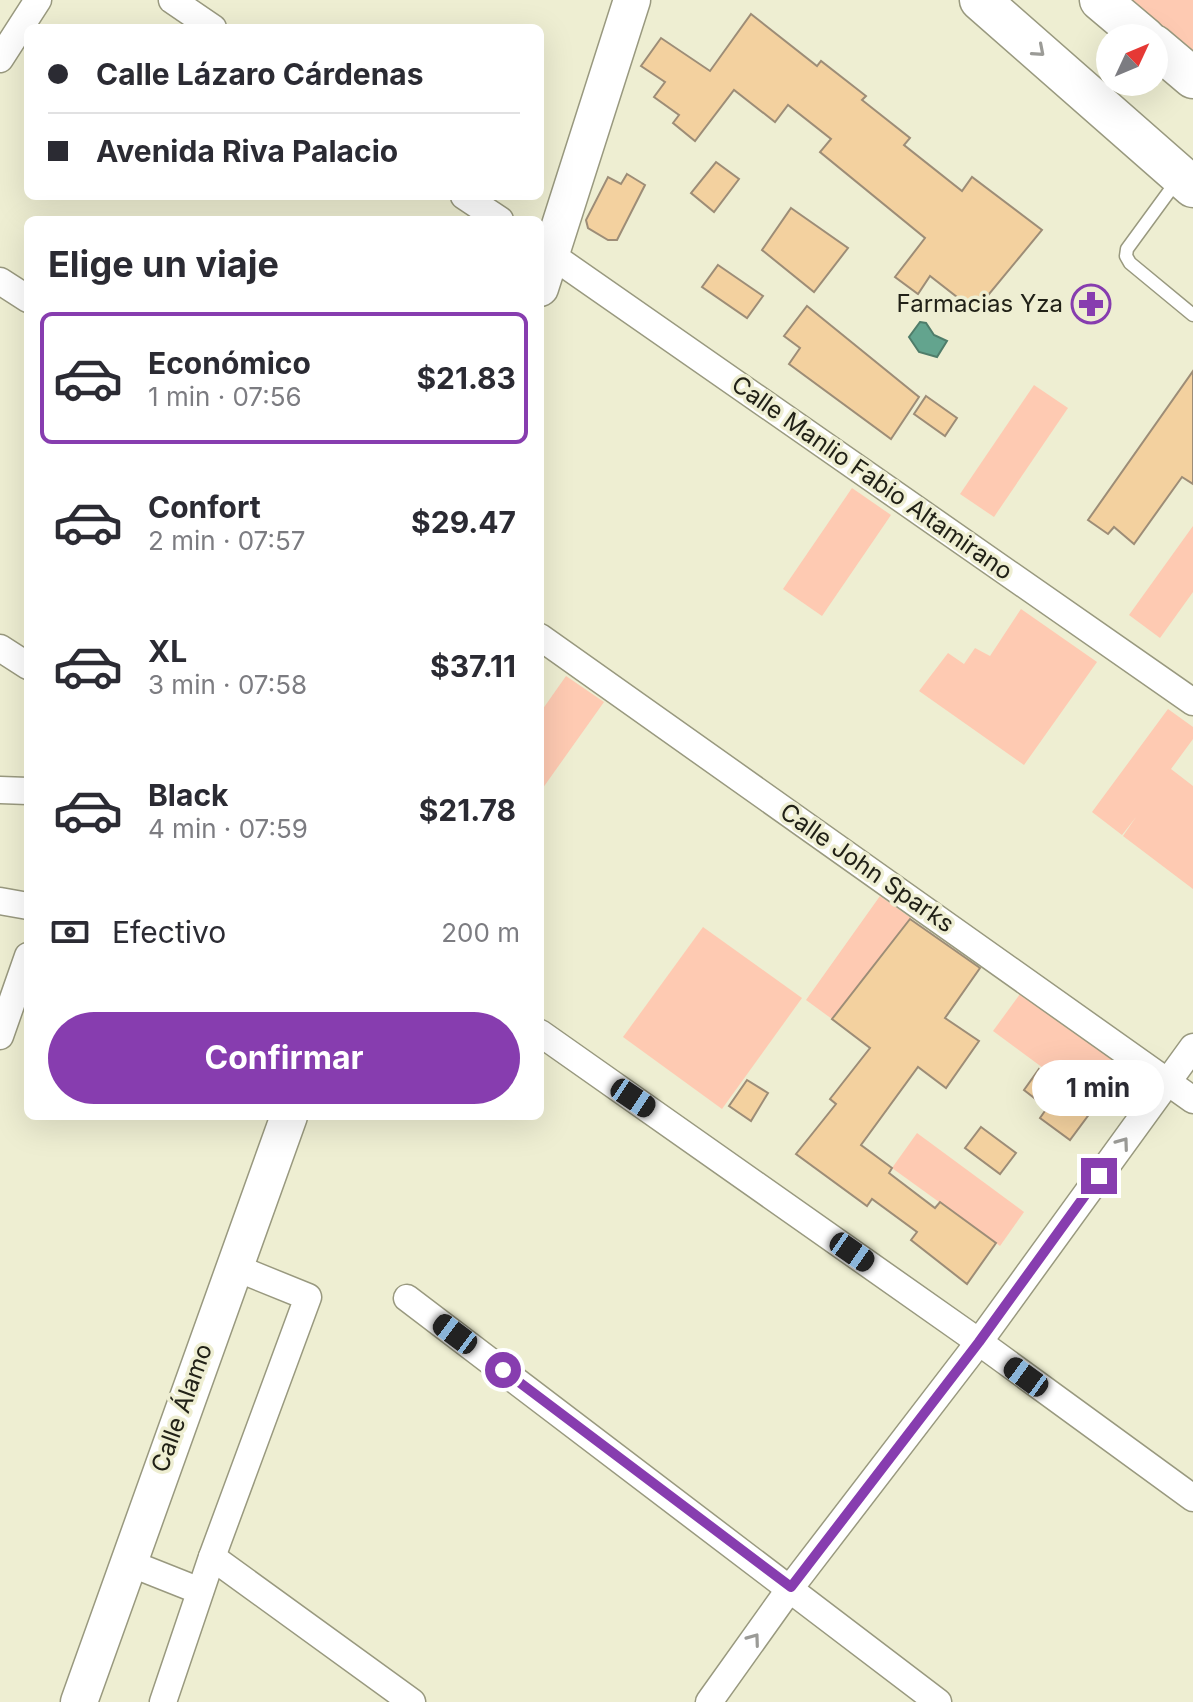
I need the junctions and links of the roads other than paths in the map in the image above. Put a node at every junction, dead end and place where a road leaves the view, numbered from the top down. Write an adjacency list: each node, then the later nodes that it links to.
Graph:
1 (38, 0): 9 (street)
2 (172, 0): 6 (street)
3 (632, 0): 14 (main road)
4 (980, 0): 11 (main road, one-way to 11)
5 (1100, 0): 7 (main road)
6 (207, 24)
7 (1128, 24)
8 (1168, 57): 10 (main road)
9 (0, 59)
10 (1193, 78)
11 (1187, 182): 17 (lane)
12 (470, 200): 13 (street)
13 (494, 216)
14 (545, 250): 21 (street, Calle Manlio Fabio Altamirano)
15 (0, 281): 16 (street)
16 (24, 296)
17 (1193, 315)
18 (544, 640): 30 (street, Calle John Sparks)
19 (0, 648): 20 (street)
20 (24, 663)
21 (1193, 702)
22 (0, 790): 23 (street)
23 (24, 791)
24 (0, 901): 25 (street)
25 (24, 905)
26 (24, 967): 27 (street)
27 (0, 1036)
28 (544, 1036): 35 (street)
29 (1193, 1047): 30 (street)
30 (1168, 1082): 31 (street, Calle John Sparks); 35 (street, one-way to 30)
31 (1193, 1100)
32 (288, 1120): 33 (main road, Calle Álamo)
33 (234, 1267): 37 (street); 38 (main road, Calle Álamo)
34 (407, 1298): 39 (street)
35 (979, 1342): 36 (street); 39 (street)
36 (1193, 1498)
37 (212, 1557): 40 (street); 43 (street)
38 (127, 1562): 40 (street); 41 (main road, Calle Álamo)
39 (791, 1587): 44 (street, one-way to 39); 45 (street)
40 (200, 1591): 42 (street)
41 (79, 1702)
42 (163, 1702)
43 (412, 1702)
44 (709, 1702)
45 (938, 1702)

